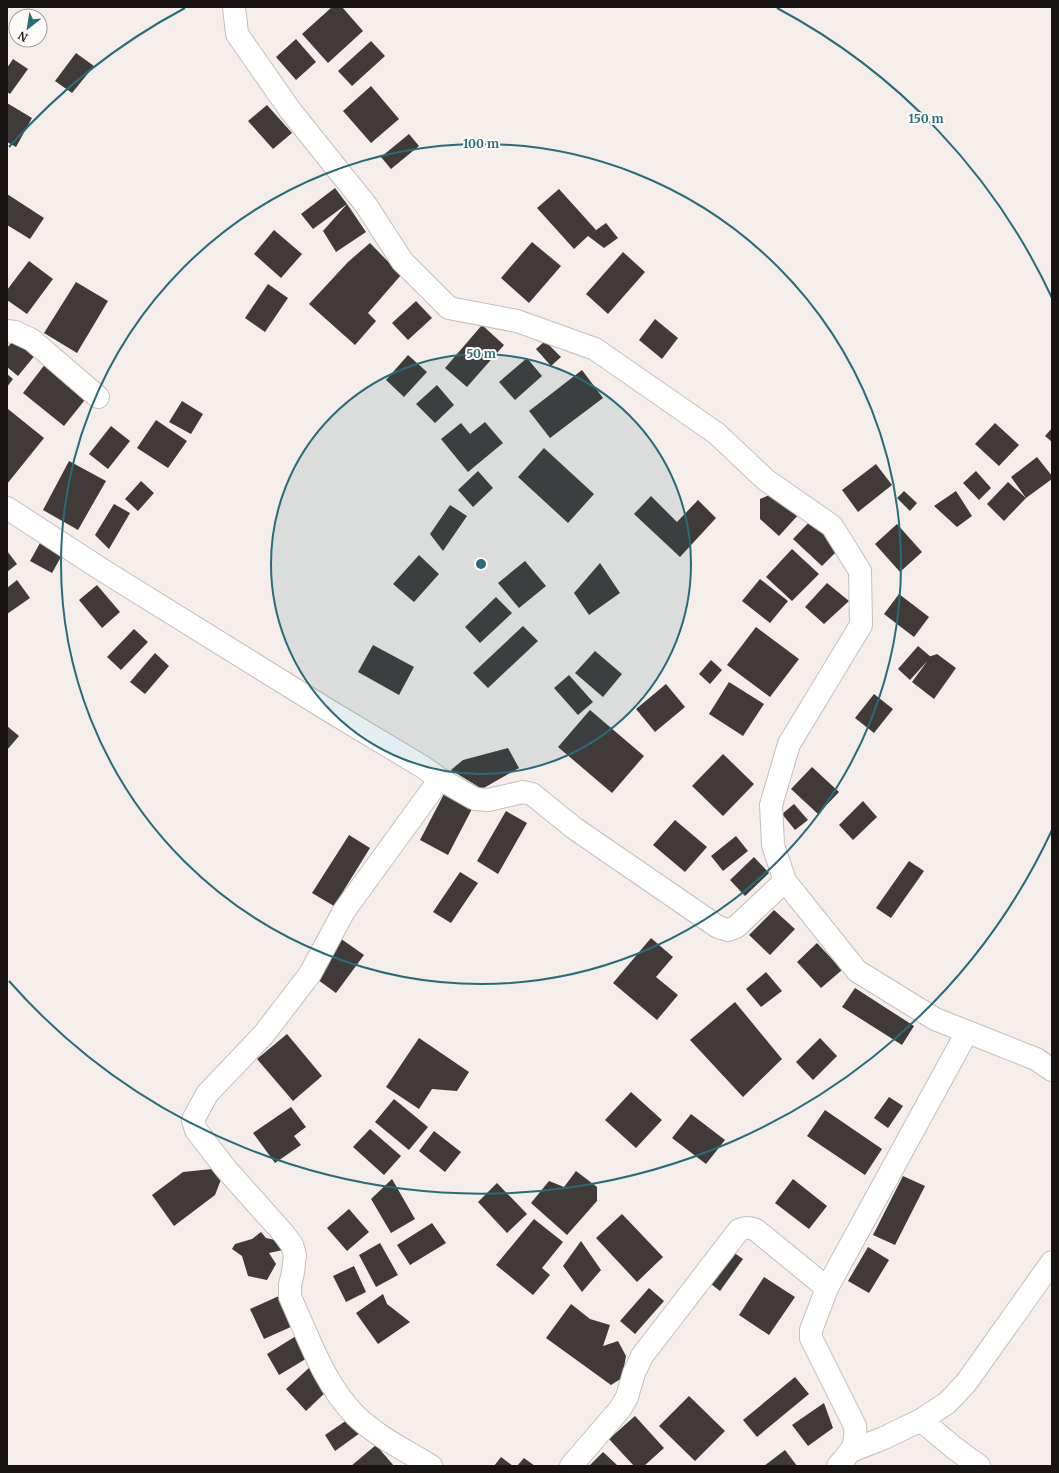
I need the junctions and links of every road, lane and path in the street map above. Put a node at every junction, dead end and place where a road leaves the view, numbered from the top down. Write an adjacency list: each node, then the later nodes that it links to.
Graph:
1 (234, 7): 6 (street)
2 (7, 330): 3 (street)
3 (98, 397)
4 (7, 508): 5 (street)
5 (440, 779): 6 (street); 13 (street)
6 (785, 881): 7 (street)
7 (967, 1032): 8 (street); 10 (street)
8 (1052, 1070)
9 (1052, 1262): 11 (street)
10 (827, 1288): 12 (street); 14 (street)
11 (922, 1420): 12 (street); 15 (street)
12 (844, 1459)
13 (431, 1466)
14 (571, 1466)
15 (979, 1466)

